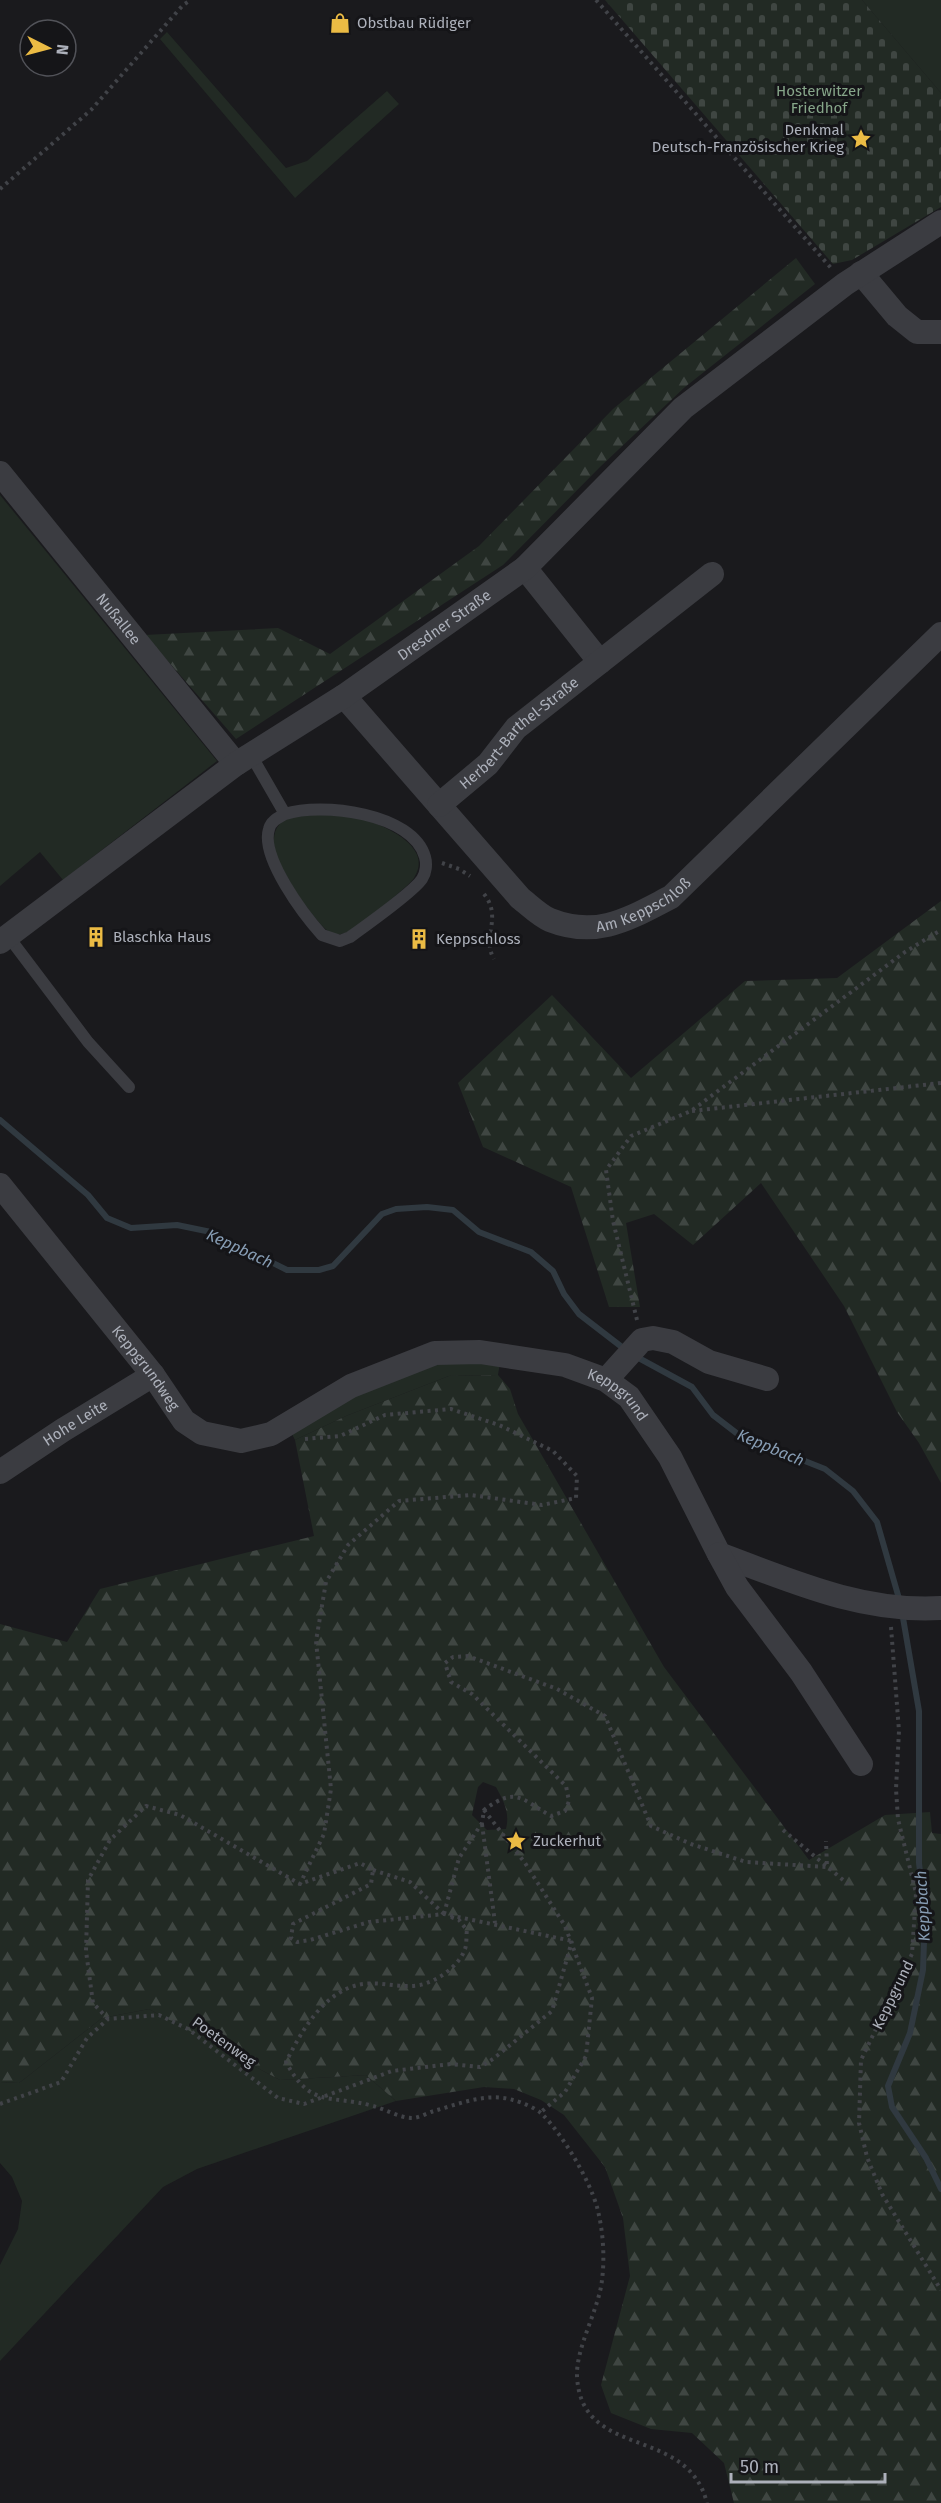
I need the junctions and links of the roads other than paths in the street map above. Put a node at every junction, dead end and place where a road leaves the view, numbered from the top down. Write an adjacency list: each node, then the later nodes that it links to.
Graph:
1 (941, 222): 2 (street, Dresdner Straße)
2 (853, 279): 3 (street); 5 (street, Dresdner Straße)
3 (941, 332)
4 (0, 473): 10 (street, Nußallee)
5 (525, 568): 8 (street); 9 (street, Dresdner Straße)
6 (712, 574): 8 (street, Herbert-Barthel-Straße)
7 (941, 634): 11 (street, Am Keppschloß)
8 (600, 662): 11 (street, Herbert-Barthel-Straße)
9 (344, 696): 10 (street, Dresdner Straße); 11 (street, Am Keppschloß)
10 (243, 760): 12 (lane); 13 (street, Dresdner Straße)
11 (438, 805)
12 (285, 814): 12 (lane)
13 (4, 939): 14 (lane)
14 (129, 1087)
15 (0, 1185): 18 (street, Keppgrundweg)
16 (435, 1353): 17 (street, Keppgrund); 18 (street, Keppgrundweg)
17 (611, 1374): 19 (street); 21 (street, Keppgrund)
18 (153, 1376): 20 (street, Hohe Leite)
19 (767, 1379)
20 (0, 1472)
21 (719, 1554): 22 (street); 23 (street, Keppgrund)
22 (941, 1608)
23 (861, 1764)

